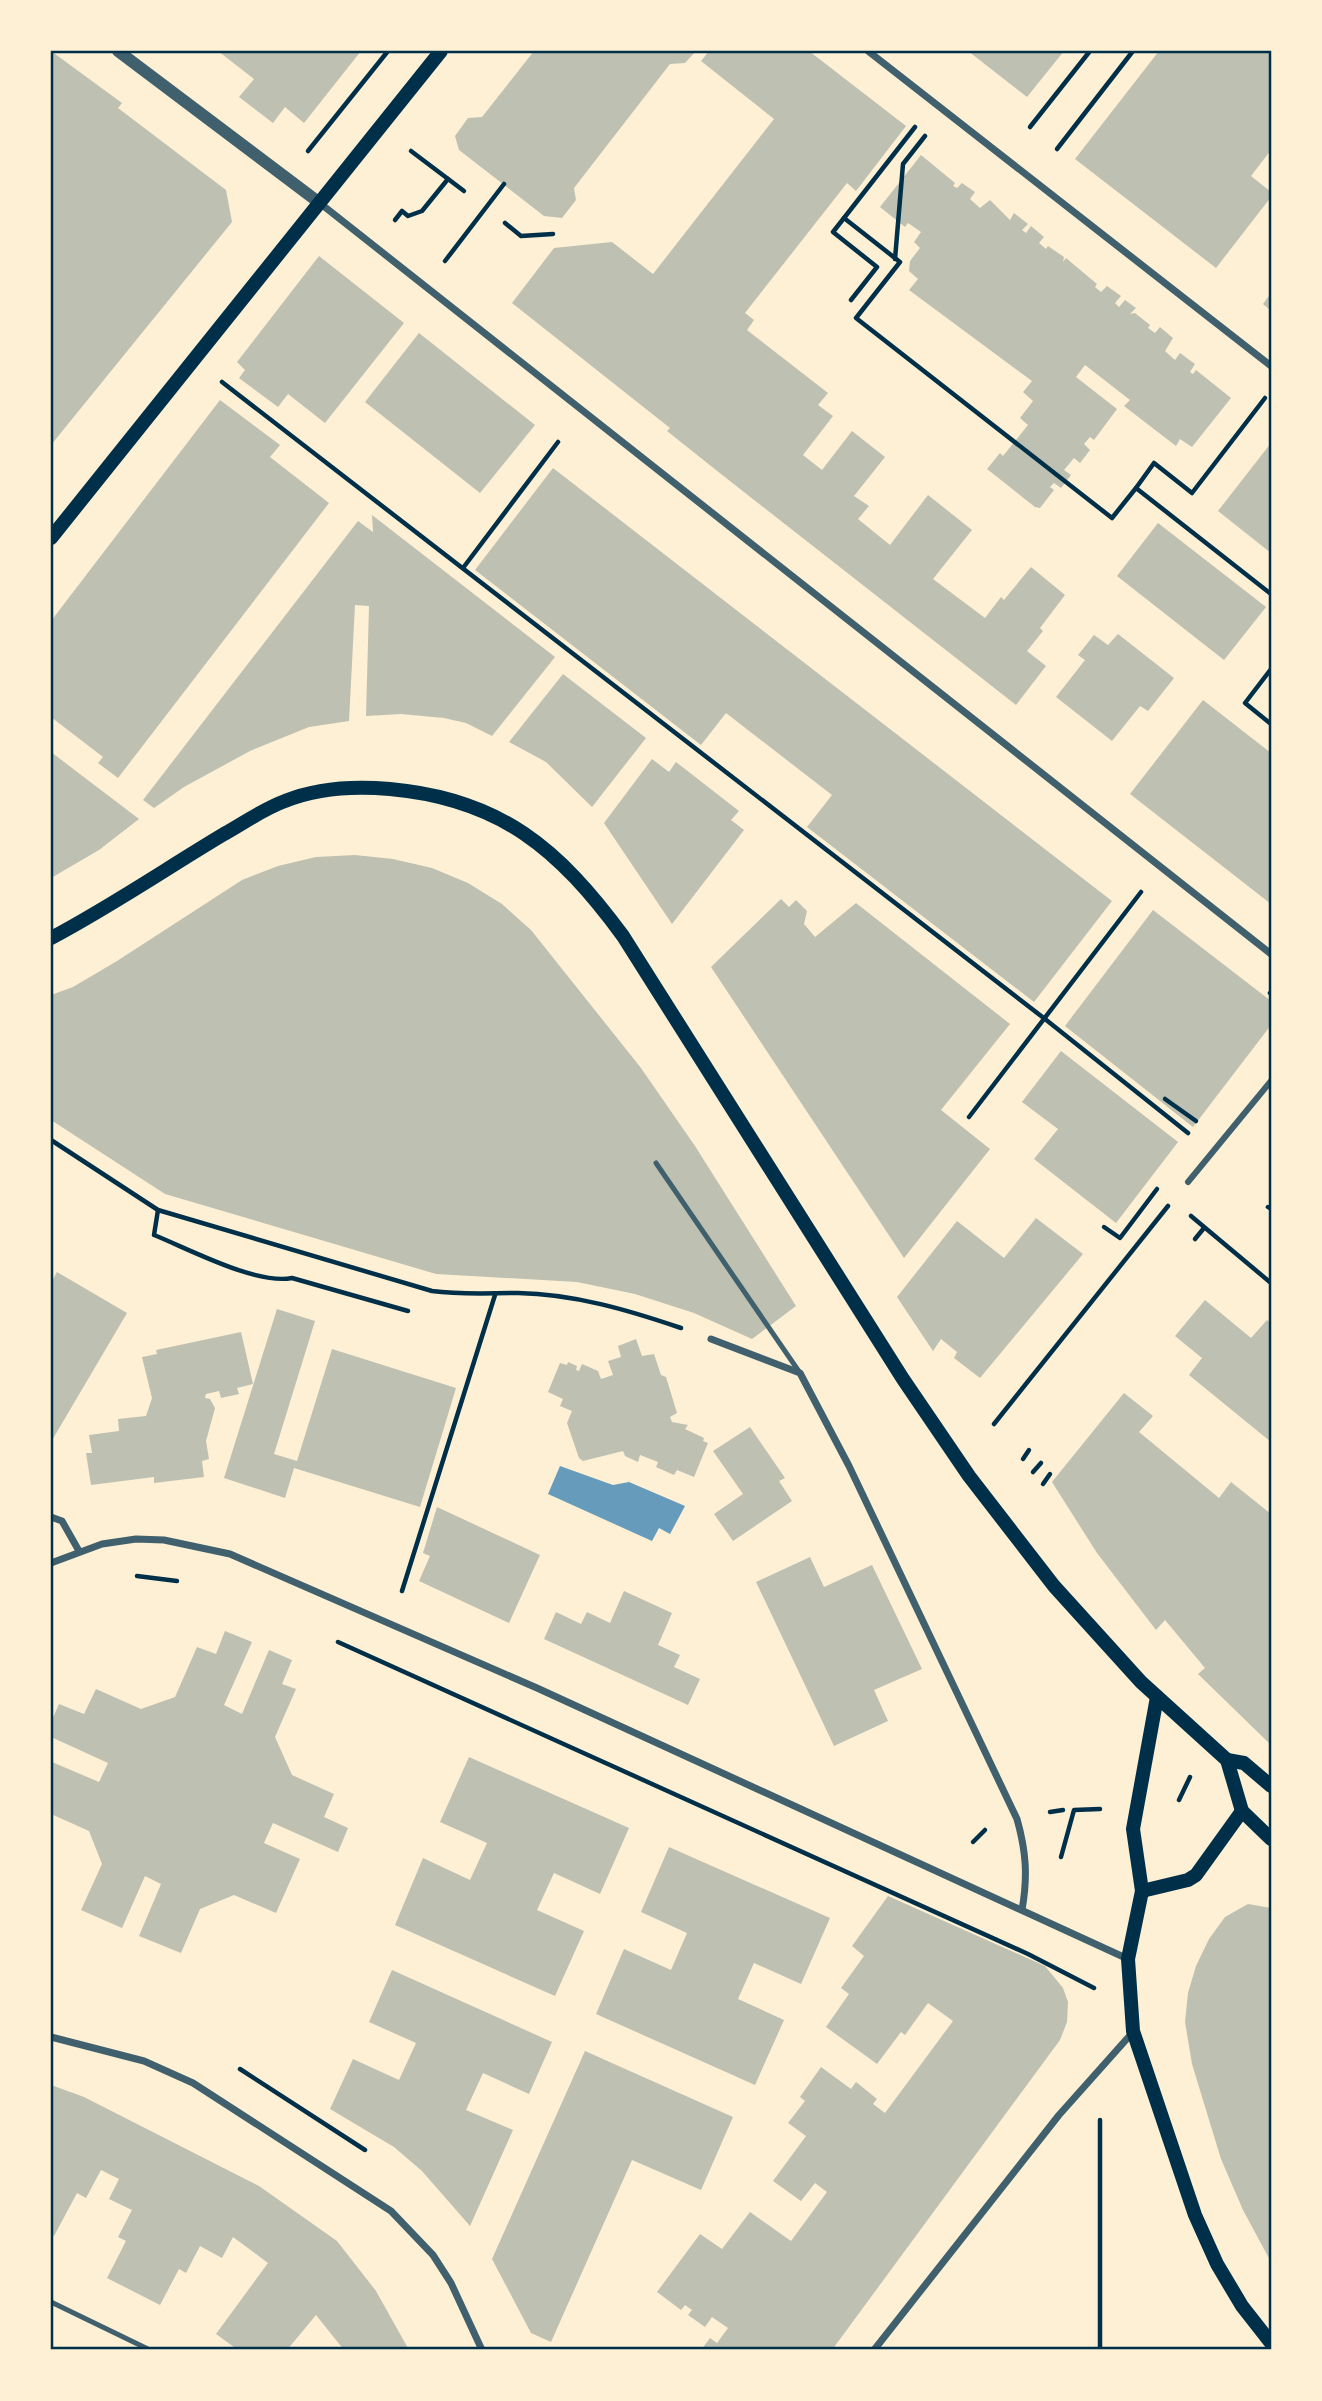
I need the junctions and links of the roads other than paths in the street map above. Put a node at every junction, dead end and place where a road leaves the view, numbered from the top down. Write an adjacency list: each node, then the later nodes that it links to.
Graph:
1 (118, 51): 4 (street)
2 (441, 51): 4 (main road)
3 (868, 51): 5 (street)
4 (320, 204): 6 (main road); 8 (street)
5 (1271, 366)
6 (51, 538)
7 (51, 938): 17 (main road)
8 (1271, 954)
9 (1271, 1081): 11 (street)
10 (656, 1163): 13 (lane)
11 (1188, 1182)
12 (711, 1339): 13 (street)
13 (800, 1373): 23 (street)
14 (51, 1517): 15 (street)
15 (79, 1550): 16 (street); 23 (street)
16 (51, 1563)
17 (1157, 1697): 18 (main road); 22 (main road)
18 (1227, 1760): 19 (main road); 20 (main road)
19 (1271, 1784)
20 (1242, 1811): 21 (main road); 22 (main road)
21 (1271, 1839)
22 (1142, 1891): 24 (main road)
23 (1022, 1910): 24 (street)
24 (1128, 1959): 25 (main road)
25 (1133, 2031): 28 (main road); 31 (street)
26 (51, 2037): 30 (street)
27 (51, 2302): 29 (lane)
28 (1271, 2343)
29 (150, 2350)
30 (482, 2350)
31 (874, 2350)

